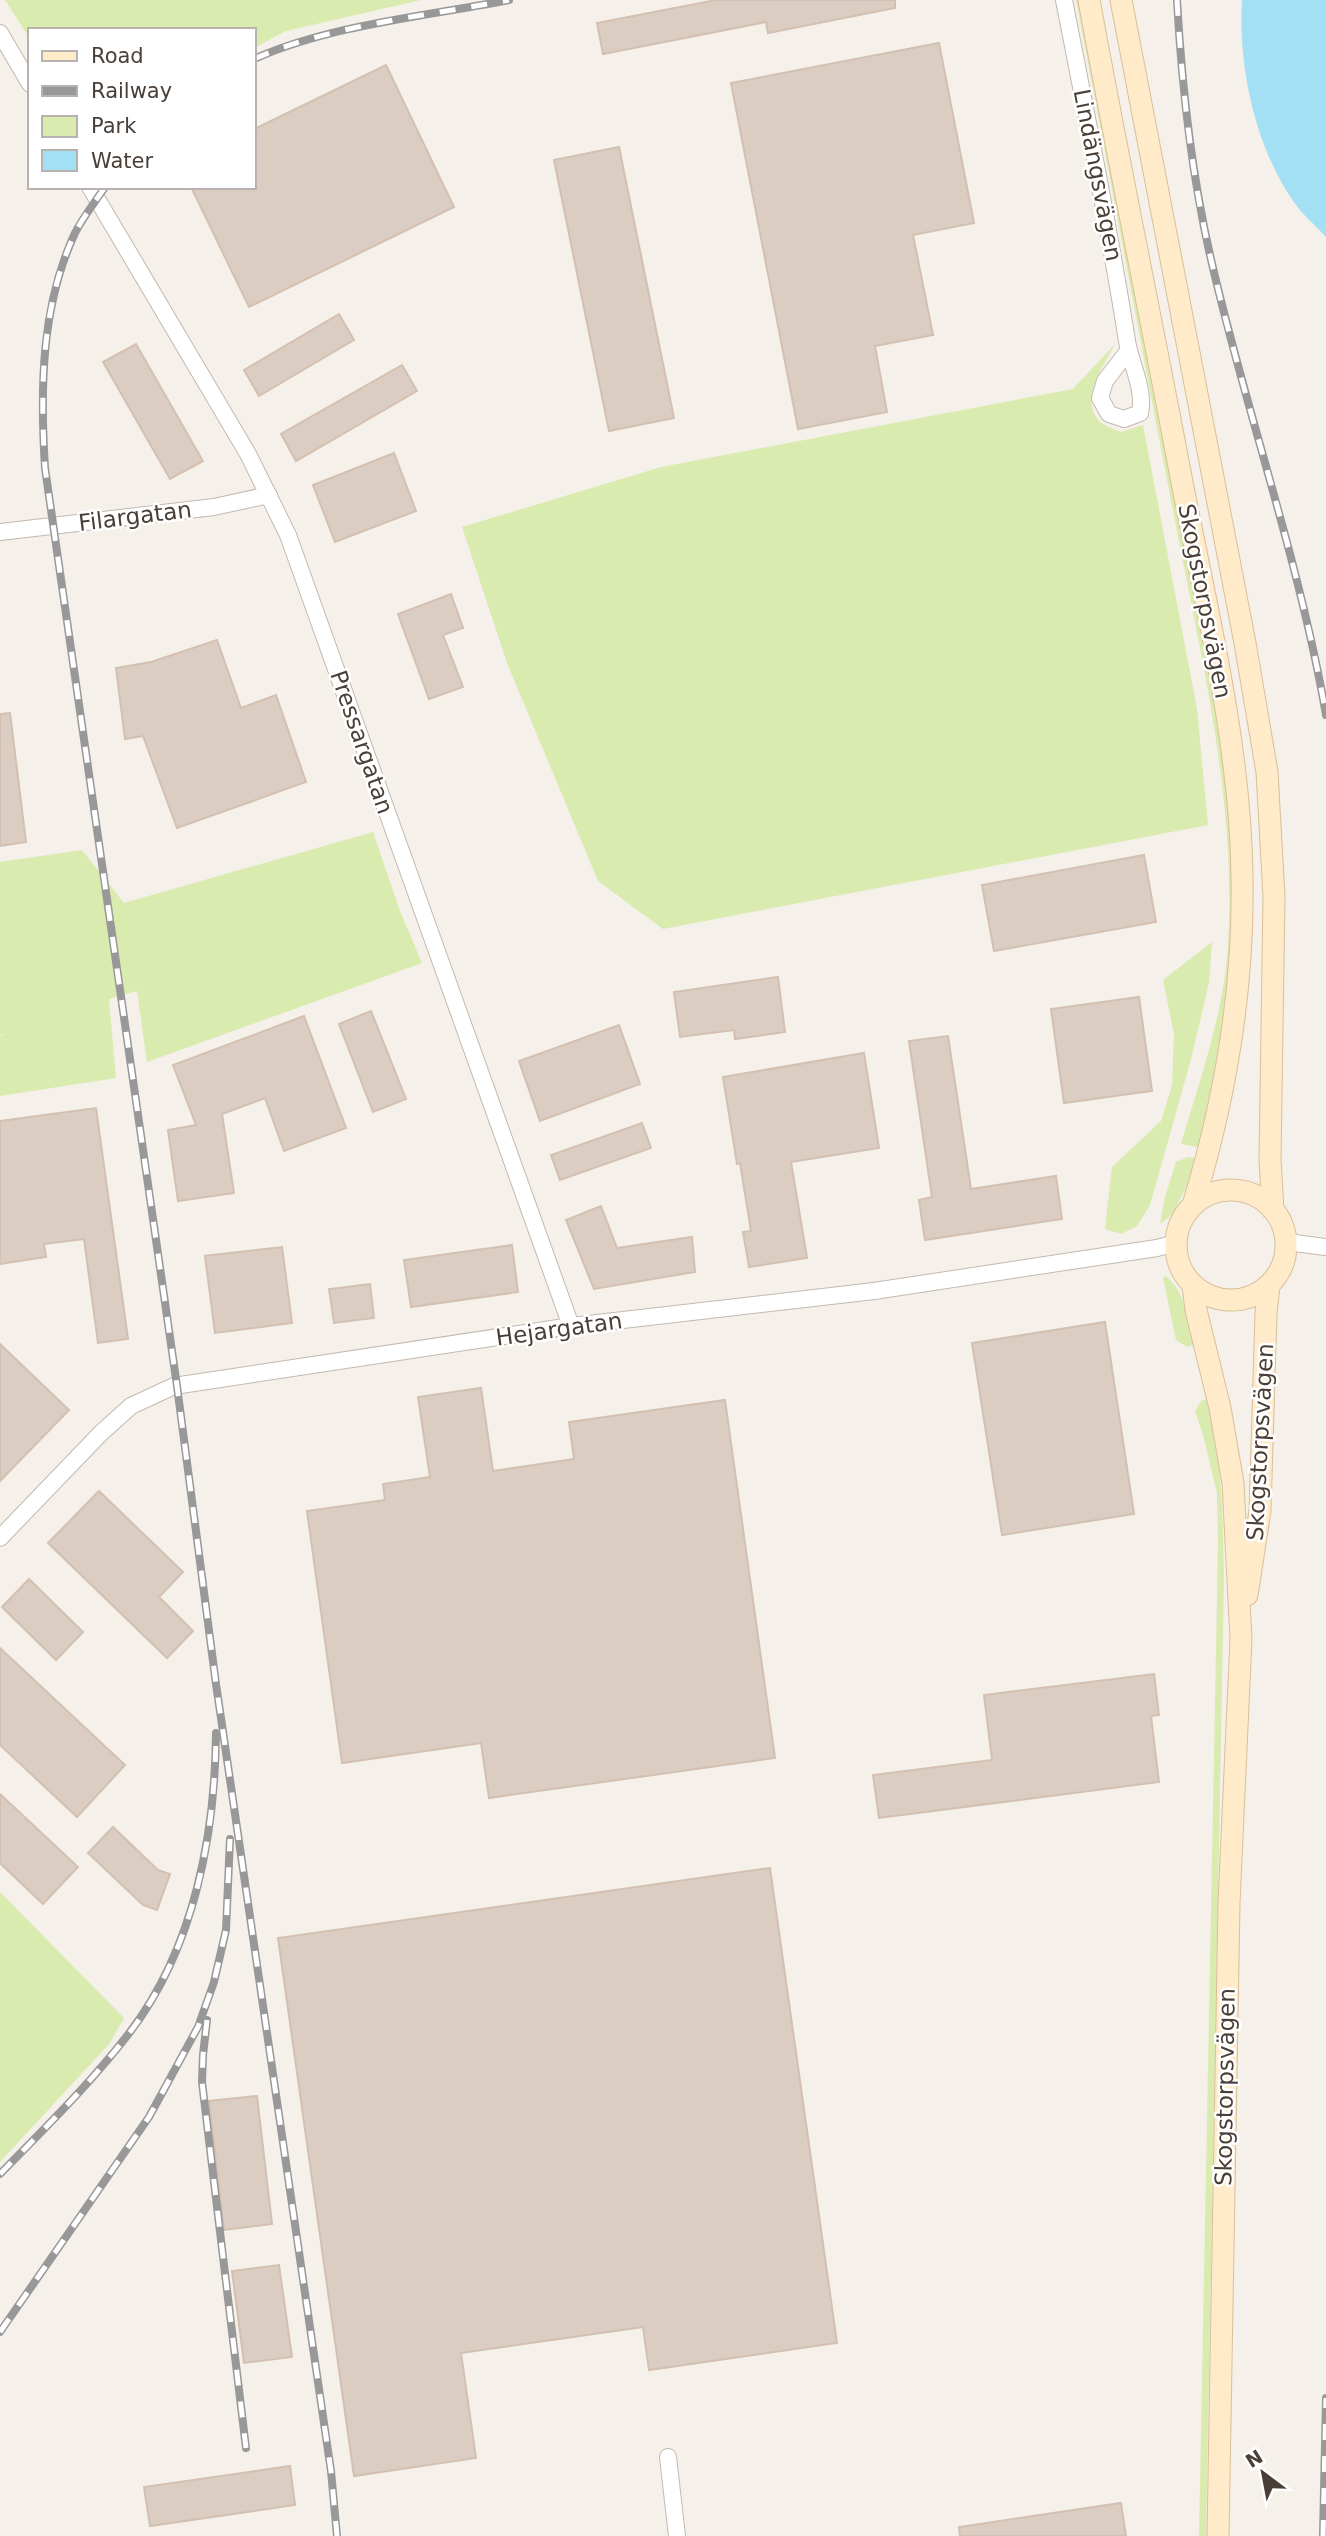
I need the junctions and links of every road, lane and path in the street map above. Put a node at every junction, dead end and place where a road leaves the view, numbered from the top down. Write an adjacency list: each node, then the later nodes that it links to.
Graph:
1 (1064, 0): 7 (street, Lindängsvägen)
2 (1089, 0): 10 (main road, Skogstorpsvägen)
3 (1121, 0): 11 (main road, Skogstorpsvägen)
4 (0, 33): 5 (street)
5 (28, 81)
6 (91, 189): 8 (street, Pressargatan)
7 (1129, 350)
8 (269, 495): 9 (street, Filargatan); 17 (street, Pressargatan)
9 (0, 531)
10 (1193, 1205): 11 (main road); 12 (main road)
11 (1273, 1210): 13 (main road)
12 (1176, 1242): 15 (main road); 17 (street, Hejargatan)
13 (1287, 1242): 14 (street); 16 (main road)
14 (1326, 1247)
15 (1193, 1286): 16 (main road); 19 (main road, Skogstorpsvägen)
16 (1269, 1286): 19 (main road, Skogstorpsvägen)
17 (572, 1326): 18 (street, Hejargatan)
18 (0, 1538)
19 (1241, 1639): 22 (main road, Skogstorpsvägen)
20 (668, 2457): 21 (street)
21 (677, 2536)
22 (1218, 2536)

